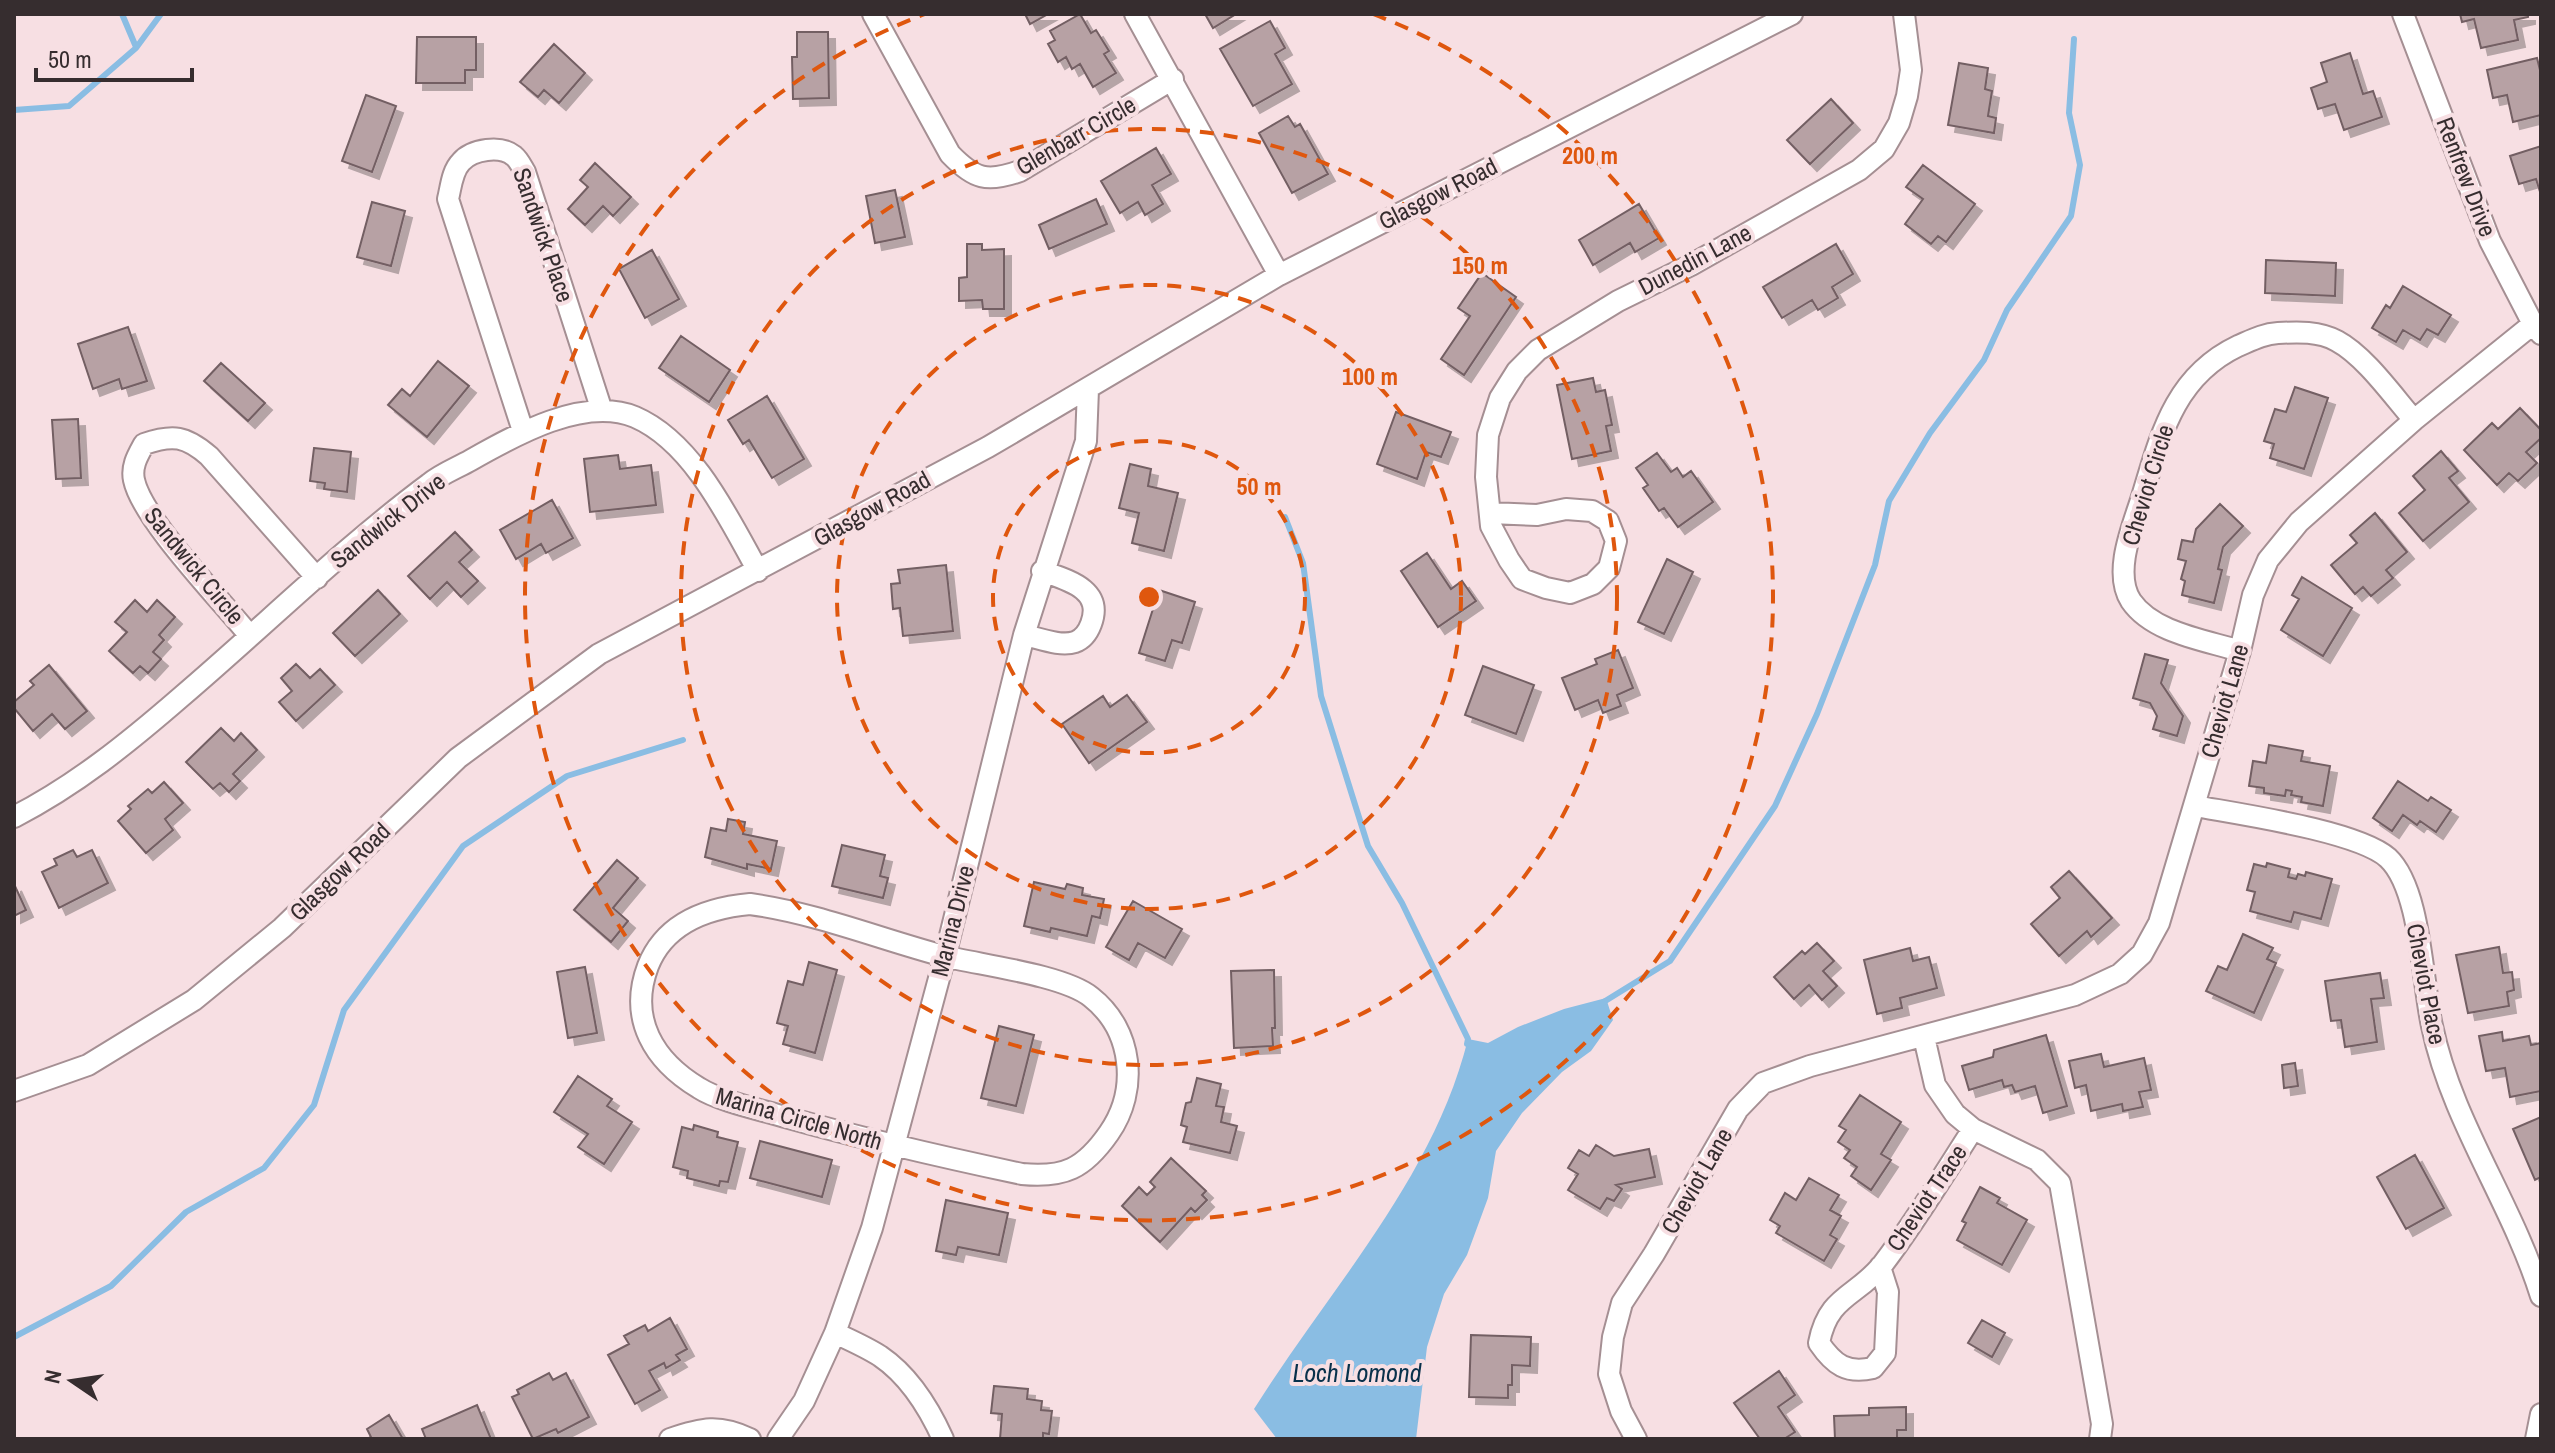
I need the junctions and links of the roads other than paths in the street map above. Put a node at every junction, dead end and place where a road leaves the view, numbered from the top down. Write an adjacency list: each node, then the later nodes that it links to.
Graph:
1 (873, 14): 6 (street, Glenbarr Circle)
2 (1135, 14): 6 (street)
3 (1792, 14): 7 (street, Glasgow Road)
4 (1904, 14): 13 (street, Dunedin Lane)
5 (2403, 14): 8 (street, Renfrew Drive)
6 (1173, 79): 7 (street)
7 (1279, 275): 9 (street, Glasgow Road)
8 (2537, 329): 11 (street, Cheviot Lane)
9 (1088, 389): 14 (street, Glasgow Road); 15 (street, Marina Drive)
10 (602, 411): 12 (street, Sandwick Drive); 12 (street, Sandwick Place); 14 (street, Sandwick Drive)
11 (2414, 420): 19 (street, Cheviot Lane); 19 (street, Cheviot Circle)
12 (523, 431): 16 (street, Sandwick Drive)
13 (1490, 513): 13 (street, Dunedin Lane)
14 (758, 571): 24 (street, Glasgow Road)
15 (1042, 571): 17 (street, Marina Drive); 17 (street)
16 (317, 578): 18 (street, Sandwick Drive); 18 (street, Sandwick Circle)
17 (1024, 635): 22 (street, Marina Drive)
18 (250, 636): 21 (street, Sandwick Drive)
19 (2240, 651): 20 (street, Cheviot Lane)
20 (2195, 806): 23 (street, Cheviot Lane); 28 (street, Cheviot Place)
21 (14, 817)
22 (945, 956): 26 (street, Marina Drive); 26 (street); 26 (street, Marina Circle North)
23 (1924, 1037): 25 (street); 35 (street, Cheviot Lane)
24 (14, 1091)
25 (1973, 1129): 27 (street, Cheviot Trace); 36 (street)
26 (895, 1148): 29 (street, Marina Drive)
27 (1880, 1267): 27 (street, Cheviot Trace)
28 (2541, 1296)
29 (835, 1333): 33 (street, Marina Drive); 34 (street)
30 (2541, 1414): 37 (street)
31 (670, 1439): 32 (street)
32 (750, 1439)
33 (778, 1439)
34 (943, 1439)
35 (1636, 1439)
36 (2100, 1439)
37 (2536, 1439)

